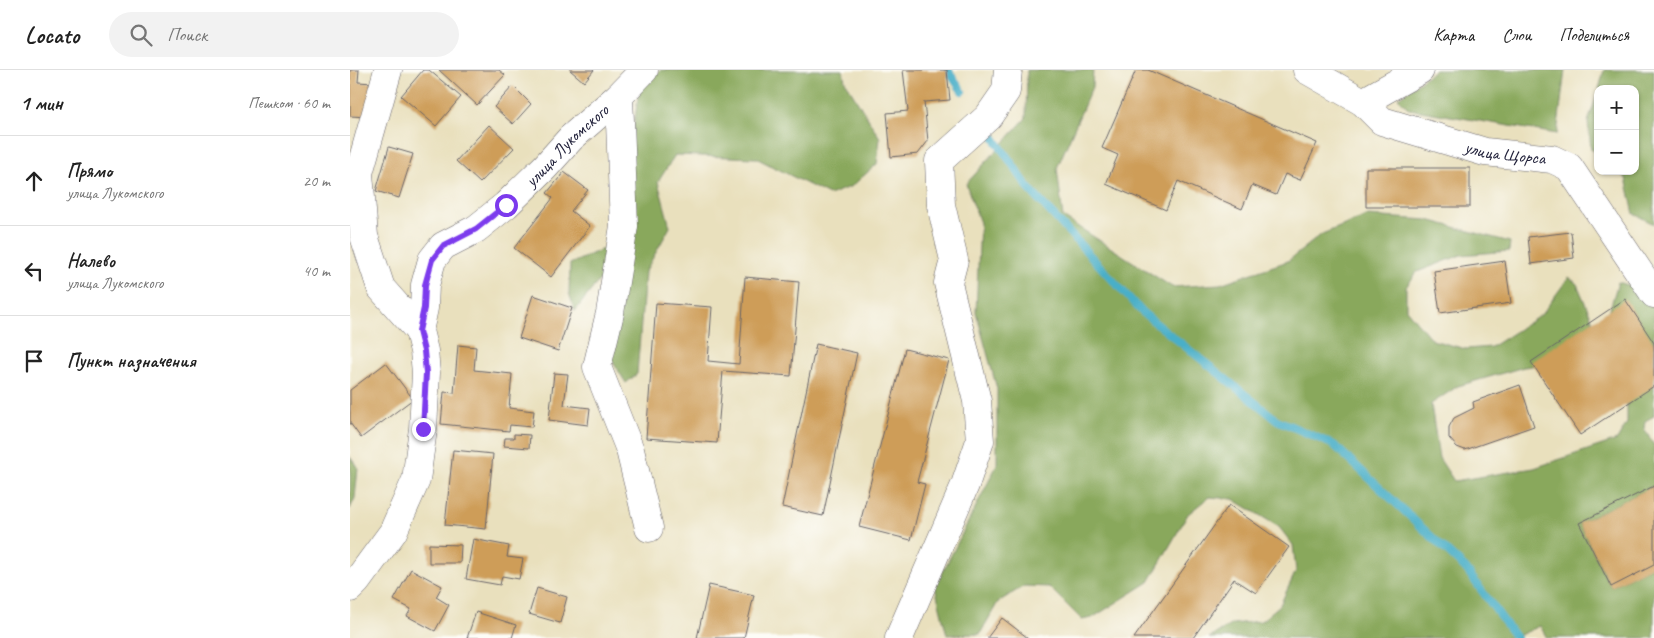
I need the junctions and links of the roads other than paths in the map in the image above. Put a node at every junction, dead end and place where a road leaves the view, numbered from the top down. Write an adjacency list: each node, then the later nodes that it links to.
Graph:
1 (388, 70): 9 (street)
2 (644, 70): 6 (street, улица Лукомского)
3 (1008, 70): 12 (street)
4 (1307, 70): 7 (street, улица Щорса)
5 (1420, 70): 7 (street)
6 (619, 96): 9 (street, улица Лукомского); 10 (street)
7 (1363, 102): 8 (street, улица Щорса)
8 (1654, 294)
9 (419, 331): 11 (street, улица Лукомского)
10 (649, 528)
11 (350, 588)
12 (899, 638)

